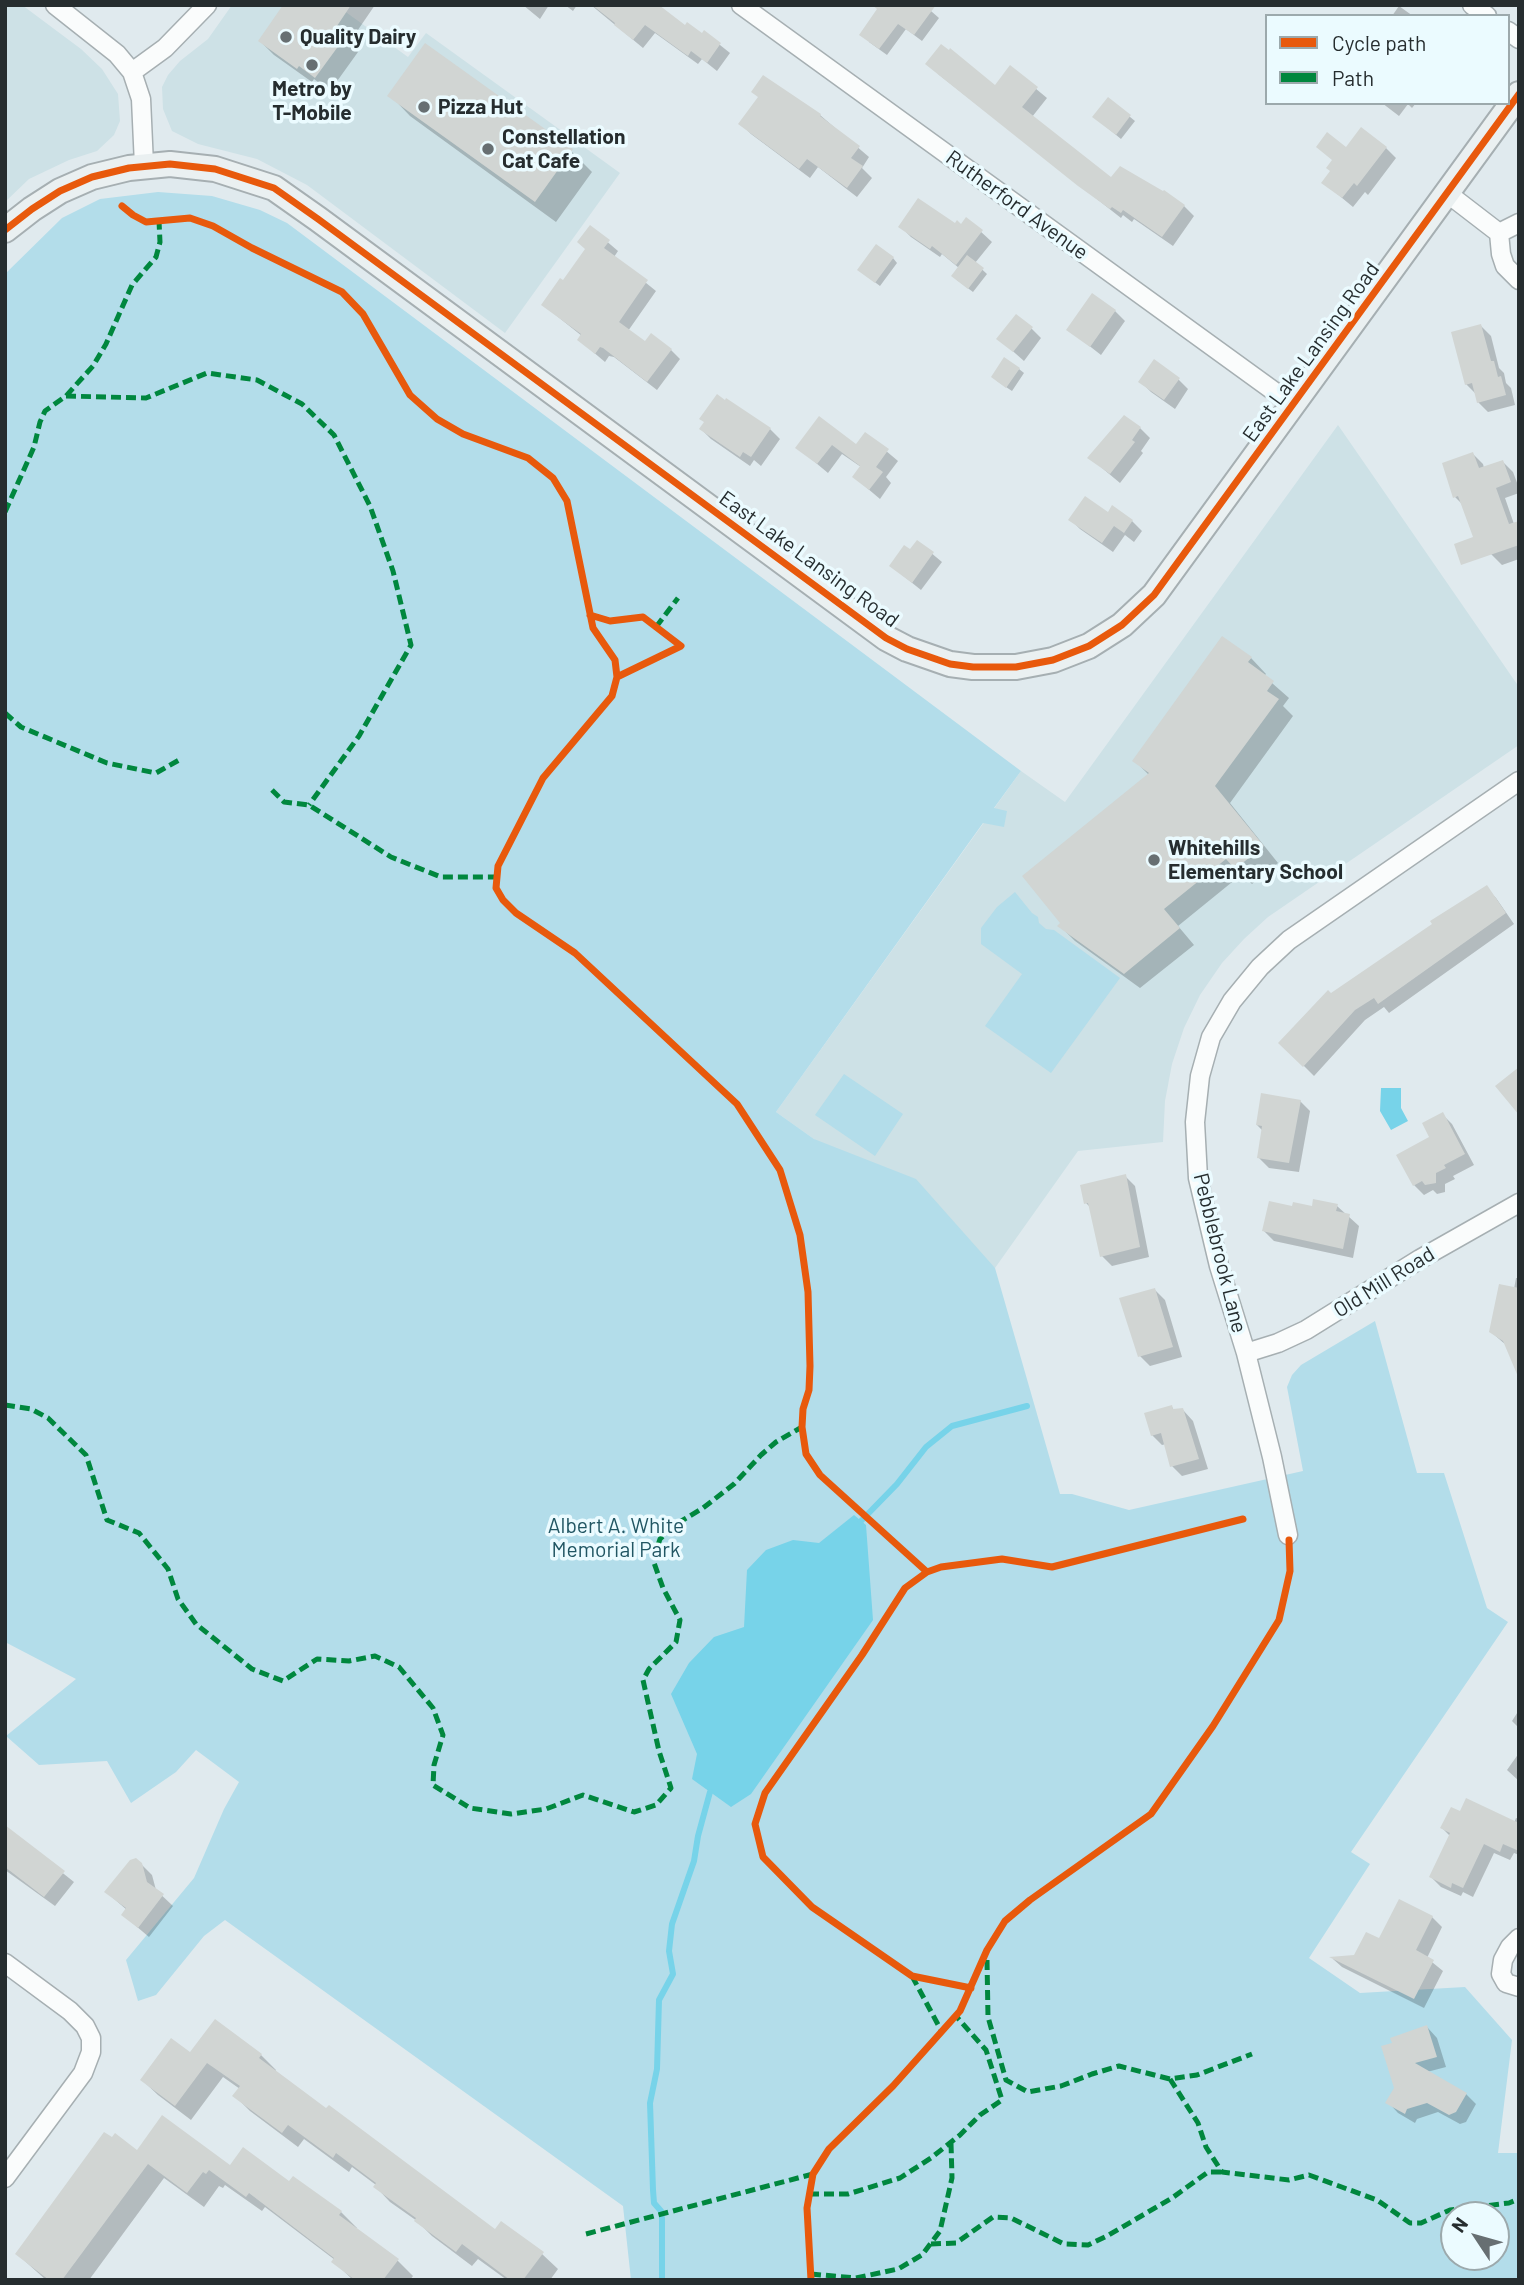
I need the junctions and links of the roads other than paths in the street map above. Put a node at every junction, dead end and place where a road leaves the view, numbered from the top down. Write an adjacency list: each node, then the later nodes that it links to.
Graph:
1 (55, 5): 4 (street)
2 (207, 5): 4 (street)
3 (741, 5): 12 (street, Rutherford Avenue)
4 (132, 72): 6 (street)
5 (1519, 94): 7 (main road, East Lake Lansing Road)
6 (144, 165): 9 (main road, East Lake Lansing Road); 12 (main road, East Lake Lansing Road)
7 (1447, 193): 10 (street); 12 (main road, East Lake Lansing Road)
8 (1519, 223): 10 (street)
9 (5, 230)
10 (1499, 233): 11 (street)
11 (1519, 280)
12 (1293, 405)
13 (1519, 781): 15 (street, Pebblebrook Lane)
14 (1519, 1203): 15 (street, Old Mill Road)
15 (1246, 1353): 16 (street, Pebblebrook Lane)
16 (1288, 1535)
17 (1519, 1938): 19 (street)
18 (5, 1963): 20 (street)
19 (1519, 1987)
20 (5, 2178)

